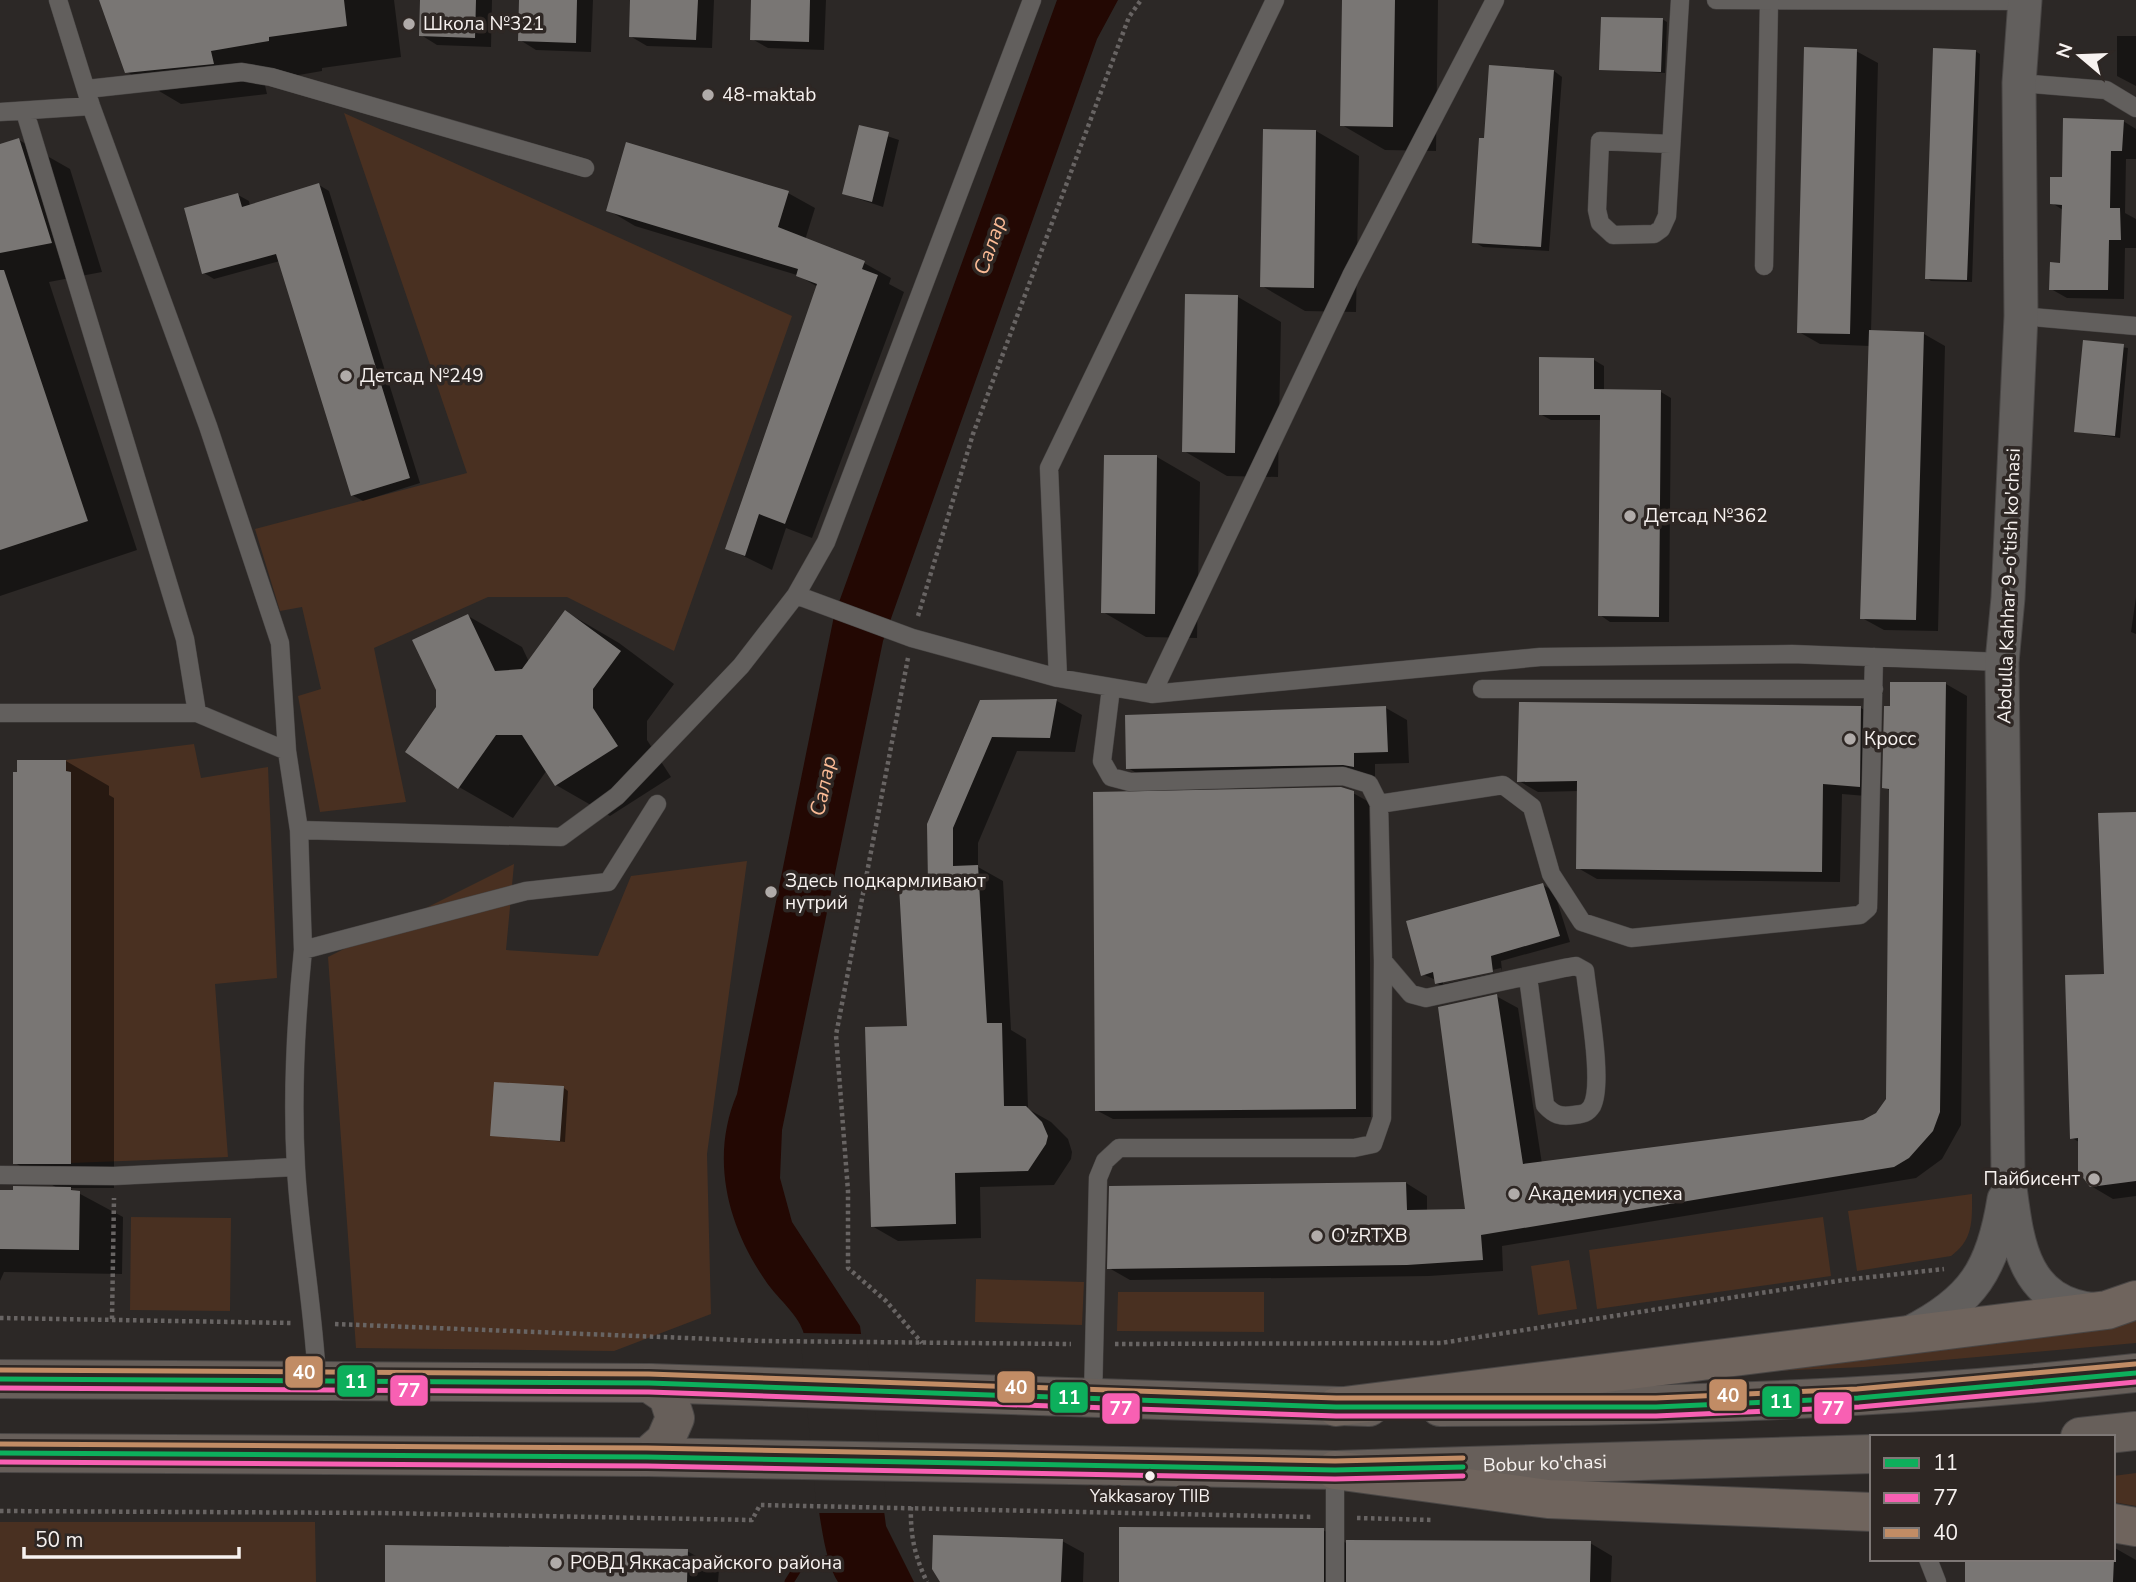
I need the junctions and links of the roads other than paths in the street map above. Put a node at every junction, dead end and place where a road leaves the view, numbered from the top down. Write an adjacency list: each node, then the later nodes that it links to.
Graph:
1 (58, 0): 10 (lane)
2 (1032, 0): 19 (lane)
3 (1275, 0): 22 (lane)
4 (1495, 0): 26 (lane)
5 (1680, 0): 14 (lane)
6 (1716, 0): 8 (lane)
7 (2025, 1): 8 (lane); 9 (street, Abdulla Kahhar 9-o'tish ko'chasi)
8 (1769, 2): 16 (lane)
9 (2019, 83): 11 (lane); 17 (street, Abdulla Kahhar 9-o'tish ko'chasi)
10 (89, 97): 12 (lane); 15 (lane); 29 (lane)
11 (2136, 108)
12 (26, 111): 13 (lane); 28 (lane)
13 (0, 112)
14 (1671, 144): 14 (lane)
15 (585, 168)
16 (1764, 265)
17 (2021, 316): 18 (lane); 21 (street, Abdulla Kahhar 9-o'tish ko'chasi)
18 (2136, 326)
19 (796, 595): 22 (lane); 32 (lane)
20 (1874, 657): 21 (lane); 25 (lane); 26 (lane)
21 (2002, 662): 37 (street, Abdulla Kahhar 9-o'tish ko'chasi)
22 (1058, 678): 23 (lane)
23 (1111, 688): 26 (lane); 31 (lane)
24 (1482, 689): 25 (lane)
25 (1874, 689): 31 (lane)
26 (1152, 694)
27 (0, 713): 28 (lane)
28 (197, 713): 29 (lane)
29 (287, 751): 32 (lane)
30 (657, 804): 33 (lane)
31 (1379, 804): 34 (lane)
32 (299, 830): 33 (lane)
33 (303, 950): 36 (lane)
34 (1383, 961): 35 (lane); 45 (lane)
35 (1528, 977): 35 (lane)
36 (296, 1167): 38 (lane); 43 (lane)
37 (2008, 1173): 39 (street, Abdulla Kahhar 9-o'tish ko'chasi); 40 (street, Abdulla Kahhar 9-o'tish ko'chasi)
38 (0, 1175)
39 (2122, 1305): 40 (highway)
40 (1901, 1337): 46 (highway)
41 (2136, 1373): 46 (main road)
42 (0, 1379): 43 (main road)
43 (317, 1381): 44 (main road)
44 (649, 1383): 45 (main road); 51 (main road)
45 (1093, 1399): 46 (main road)
46 (1336, 1407)
47 (2136, 1431): 48 (main road)
48 (2099, 1435)
49 (0, 1452): 51 (main road, Bobur ko'chasi)
50 (1870, 1454): 52 (main road, Bobur ko'chasi)
51 (647, 1457): 52 (main road, Bobur ko'chasi)
52 (1335, 1470): 53 (highway); 57 (lane)
53 (1870, 1512)
54 (2115, 1523): 55 (highway)
55 (2136, 1527)
56 (1929, 1561): 58 (lane)
57 (1335, 1582)
58 (1937, 1582)

